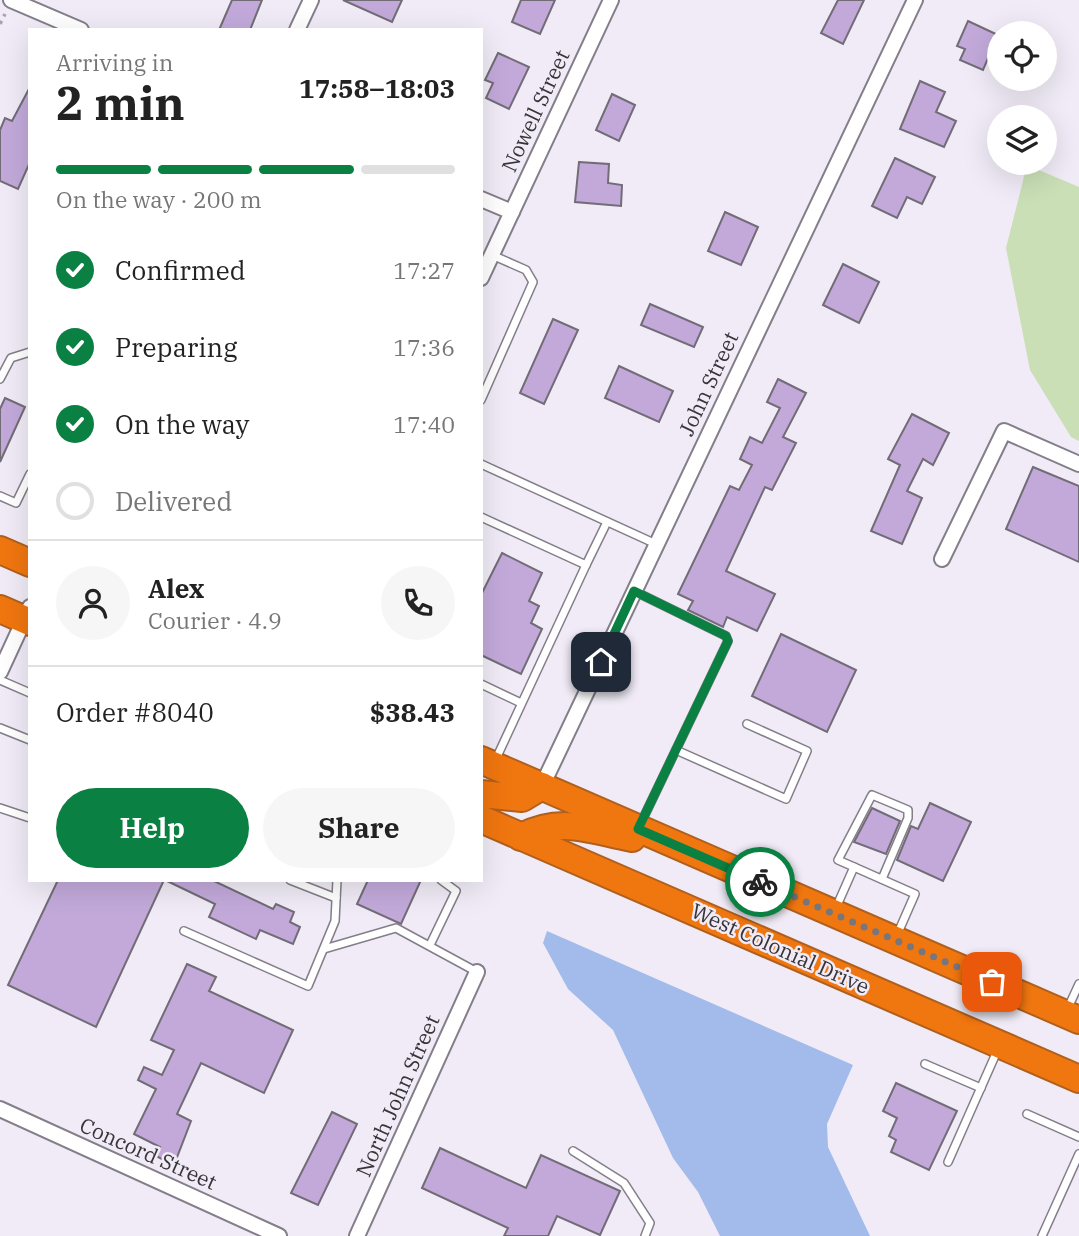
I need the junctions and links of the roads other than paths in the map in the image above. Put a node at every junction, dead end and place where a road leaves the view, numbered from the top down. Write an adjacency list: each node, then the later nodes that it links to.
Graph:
1 (12, 0): 5 (street)
2 (311, 0): 6 (street)
3 (611, 0): 8 (street, Nowell Street)
4 (915, 0): 20 (street, John Street)
5 (75, 28)
6 (298, 28)
7 (483, 200): 8 (street)
8 (512, 212): 9 (street, Nowell Street)
9 (492, 255): 10 (street, Nowell Street); 13 (lane)
10 (483, 274)
11 (28, 353): 12 (lane)
12 (0, 379)
13 (483, 395)
14 (1079, 464): 22 (street)
15 (483, 465): 19 (lane)
16 (28, 478): 17 (lane)
17 (0, 496)
18 (483, 518): 24 (lane)
19 (607, 522): 20 (lane); 24 (lane)
20 (656, 544): 25 (street, John Street)
21 (0, 550): 23 (highway)
22 (942, 558)
23 (28, 562)
24 (586, 565): 31 (lane)
25 (634, 591): 35 (lane); 37 (street, John Street)
26 (21, 614): 27 (street)
27 (0, 672)
28 (0, 680): 30 (lane)
29 (483, 685): 31 (lane)
30 (28, 693)
31 (521, 703): 36 (lane)
32 (747, 724): 35 (lane)
33 (0, 728): 34 (lane)
34 (28, 739)
35 (676, 750): 42 (lane)
36 (487, 762): 37 (highway)
37 (542, 786): 38 (highway); 42 (highway)
38 (483, 794)
39 (0, 808): 40 (lane)
40 (28, 817)
41 (483, 820): 43 (highway, West Colonial Drive)
42 (638, 829): 44 (highway)
43 (521, 837): 44 (highway); 59 (highway, West Colonial Drive)
44 (682, 848): 51 (highway)
45 (854, 867): 46 (lane); 46 (lane); 51 (lane)
46 (882, 879): 53 (lane)
47 (295, 882): 50 (lane)
48 (337, 882): 50 (lane)
49 (445, 882): 54 (lane)
50 (336, 898): 55 (lane)
51 (833, 914): 53 (highway)
52 (184, 931): 55 (lane)
53 (895, 940): 58 (highway)
54 (429, 945): 55 (lane); 56 (lane)
55 (324, 949)
56 (477, 972): 70 (street, North John Street)
57 (1079, 984): 58 (lane)
58 (1072, 1017)
59 (1000, 1045): 61 (highway, West Colonial Drive); 62 (lane)
60 (925, 1064): 62 (lane)
61 (1079, 1079)
62 (981, 1088): 68 (lane)
63 (0, 1110): 69 (street, Concord Street)
64 (1027, 1114): 65 (lane)
65 (1079, 1137)
66 (573, 1151): 71 (lane)
67 (1079, 1154): 72 (lane)
68 (948, 1162)
69 (279, 1236)
70 (357, 1236)
71 (645, 1236)
72 (1042, 1236)

